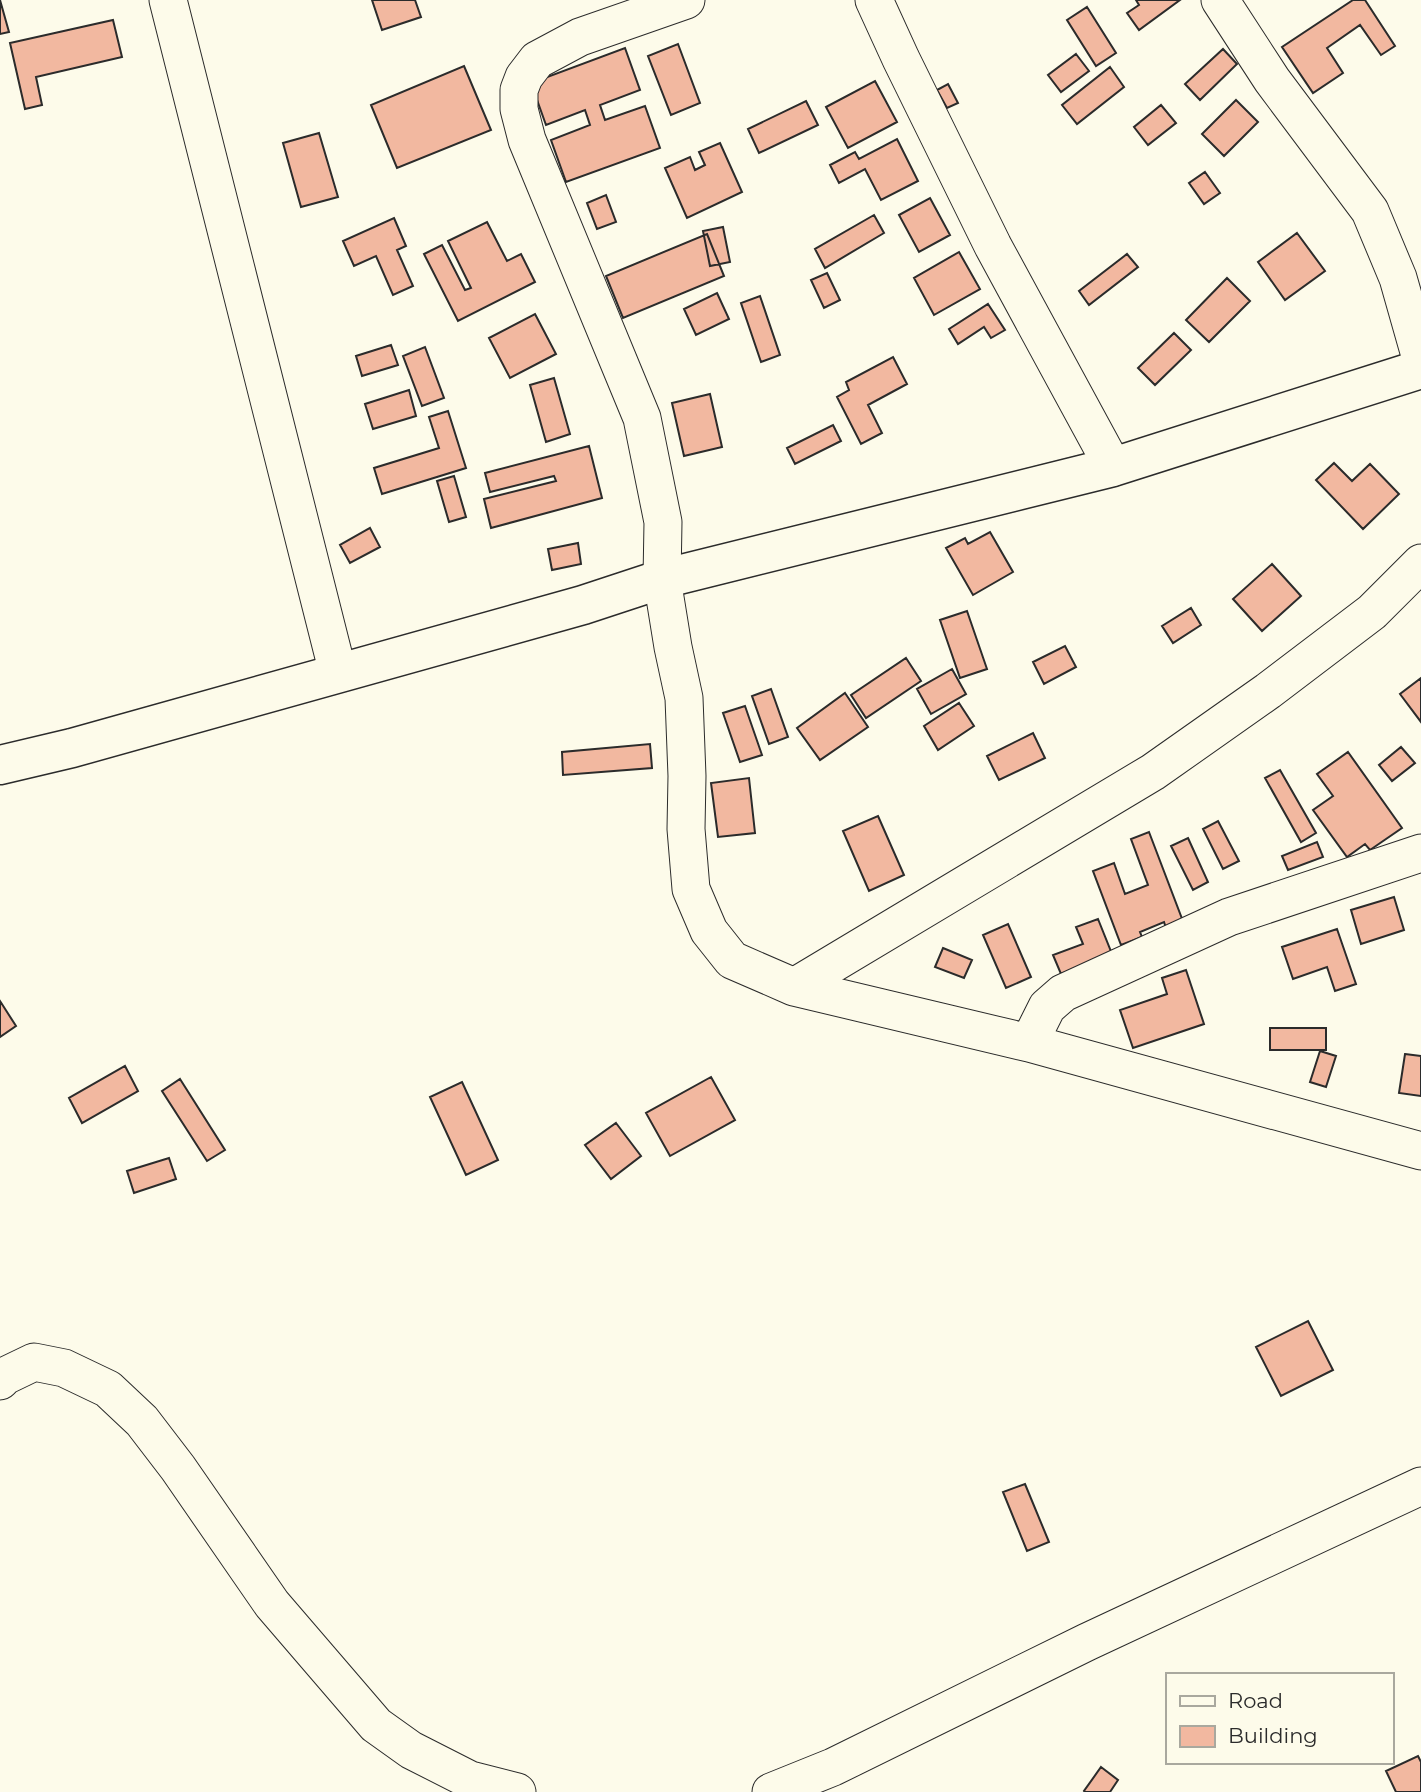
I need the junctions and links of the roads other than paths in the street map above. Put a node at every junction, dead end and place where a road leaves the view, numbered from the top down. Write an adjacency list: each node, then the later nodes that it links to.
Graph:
1 (168, 0): 10 (street)
2 (686, 0): 9 (street)
3 (874, 0): 7 (street)
4 (1220, 0): 5 (street)
5 (1421, 359)
6 (1421, 369): 7 (highway)
7 (1113, 467): 9 (highway)
8 (1421, 563): 13 (street)
9 (662, 579): 10 (highway); 13 (street)
10 (338, 673): 11 (highway)
11 (0, 765)
12 (1421, 853): 14 (street)
13 (794, 987): 14 (street)
14 (1029, 1043): 15 (street)
15 (1421, 1151)
16 (0, 1381): 18 (street)
17 (1421, 1486): 19 (street)
18 (517, 1792)
19 (771, 1792)

